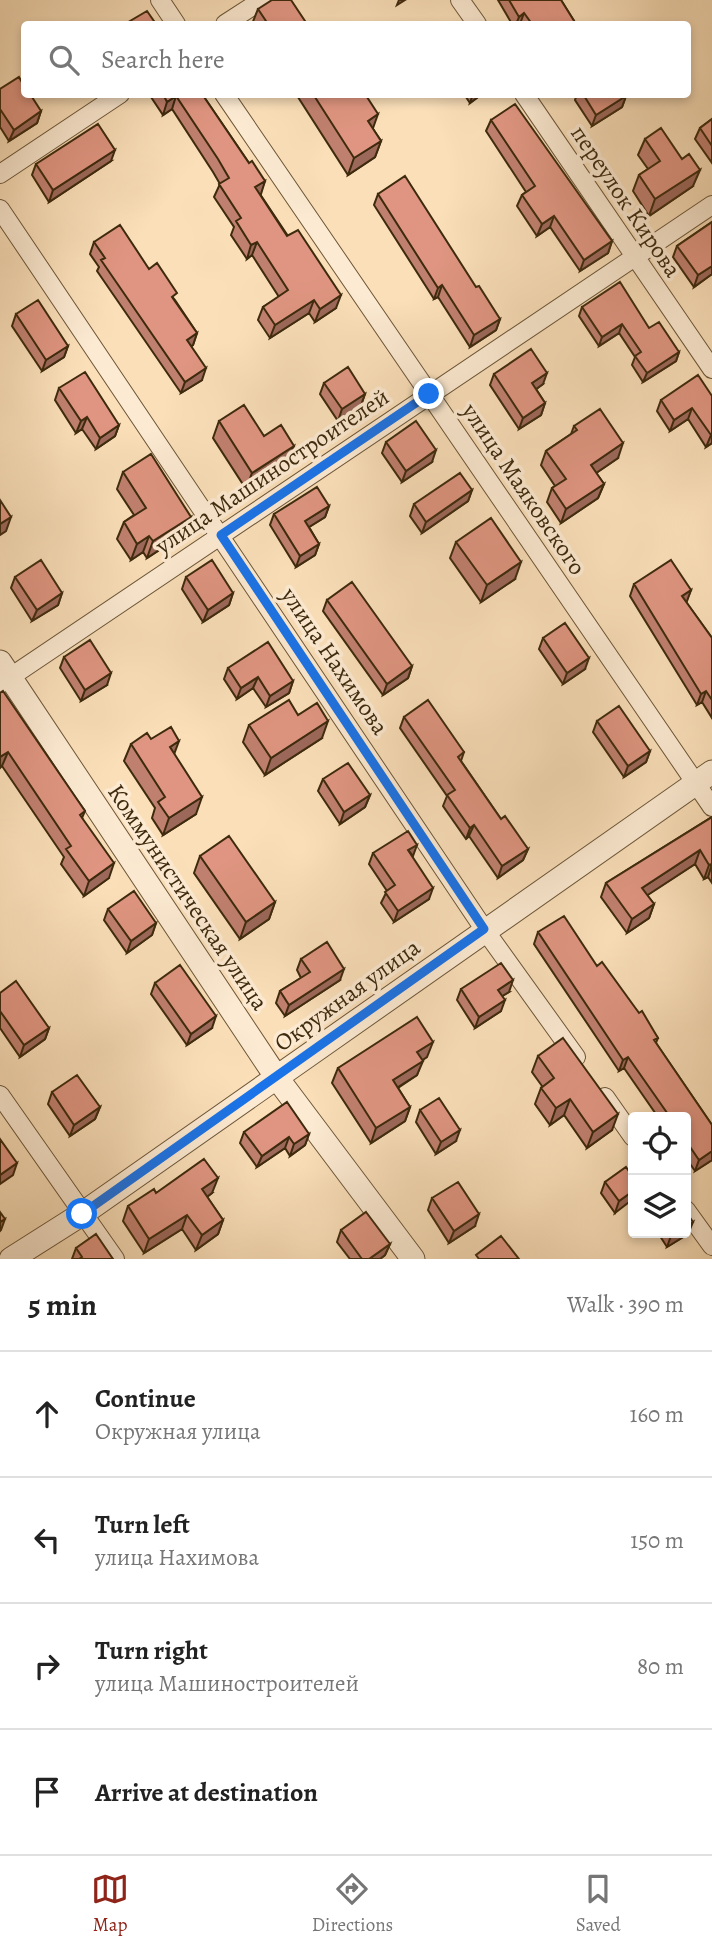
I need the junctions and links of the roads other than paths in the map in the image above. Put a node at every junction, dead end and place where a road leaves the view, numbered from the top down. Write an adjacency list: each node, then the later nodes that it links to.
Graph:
1 (160, 0): 4 (street)
2 (262, 0): 5 (street)
3 (460, 0): 6 (street)
4 (174, 21)
5 (230, 21)
6 (475, 21)
7 (114, 98): 10 (street)
8 (227, 98): 15 (street, улица Маяковского)
9 (527, 98): 13 (street, переулок Кирова)
10 (0, 174)
11 (712, 205): 13 (street, улица Машиностроителей)
12 (0, 209): 16 (street, улица Нахимова)
13 (634, 257): 14 (street, переулок Кирова); 15 (street, улица Машиностроителей)
14 (712, 369)
15 (429, 394): 16 (street, улица Машиностроителей); 18 (street, улица Маяковского)
16 (221, 535): 17 (street, улица Машиностроителей); 20 (street, улица Нахимова)
17 (3, 675): 21 (street, Коммунистическая улица)
18 (704, 778): 19 (street, улица Маяковского); 20 (street, Окружная улица)
19 (712, 807)
20 (484, 929): 21 (street, Окружная улица); 23 (street, улица Нахимова)
21 (277, 1077): 24 (street, Окружная улица); 29 (street, Коммунистическая улица)
22 (0, 1095): 24 (street)
23 (628, 1130)
24 (82, 1214): 27 (street, Окружная улица); 28 (street)
25 (691, 1217): 26 (street)
26 (712, 1246)
27 (12, 1259)
28 (115, 1259)
29 (413, 1259)

